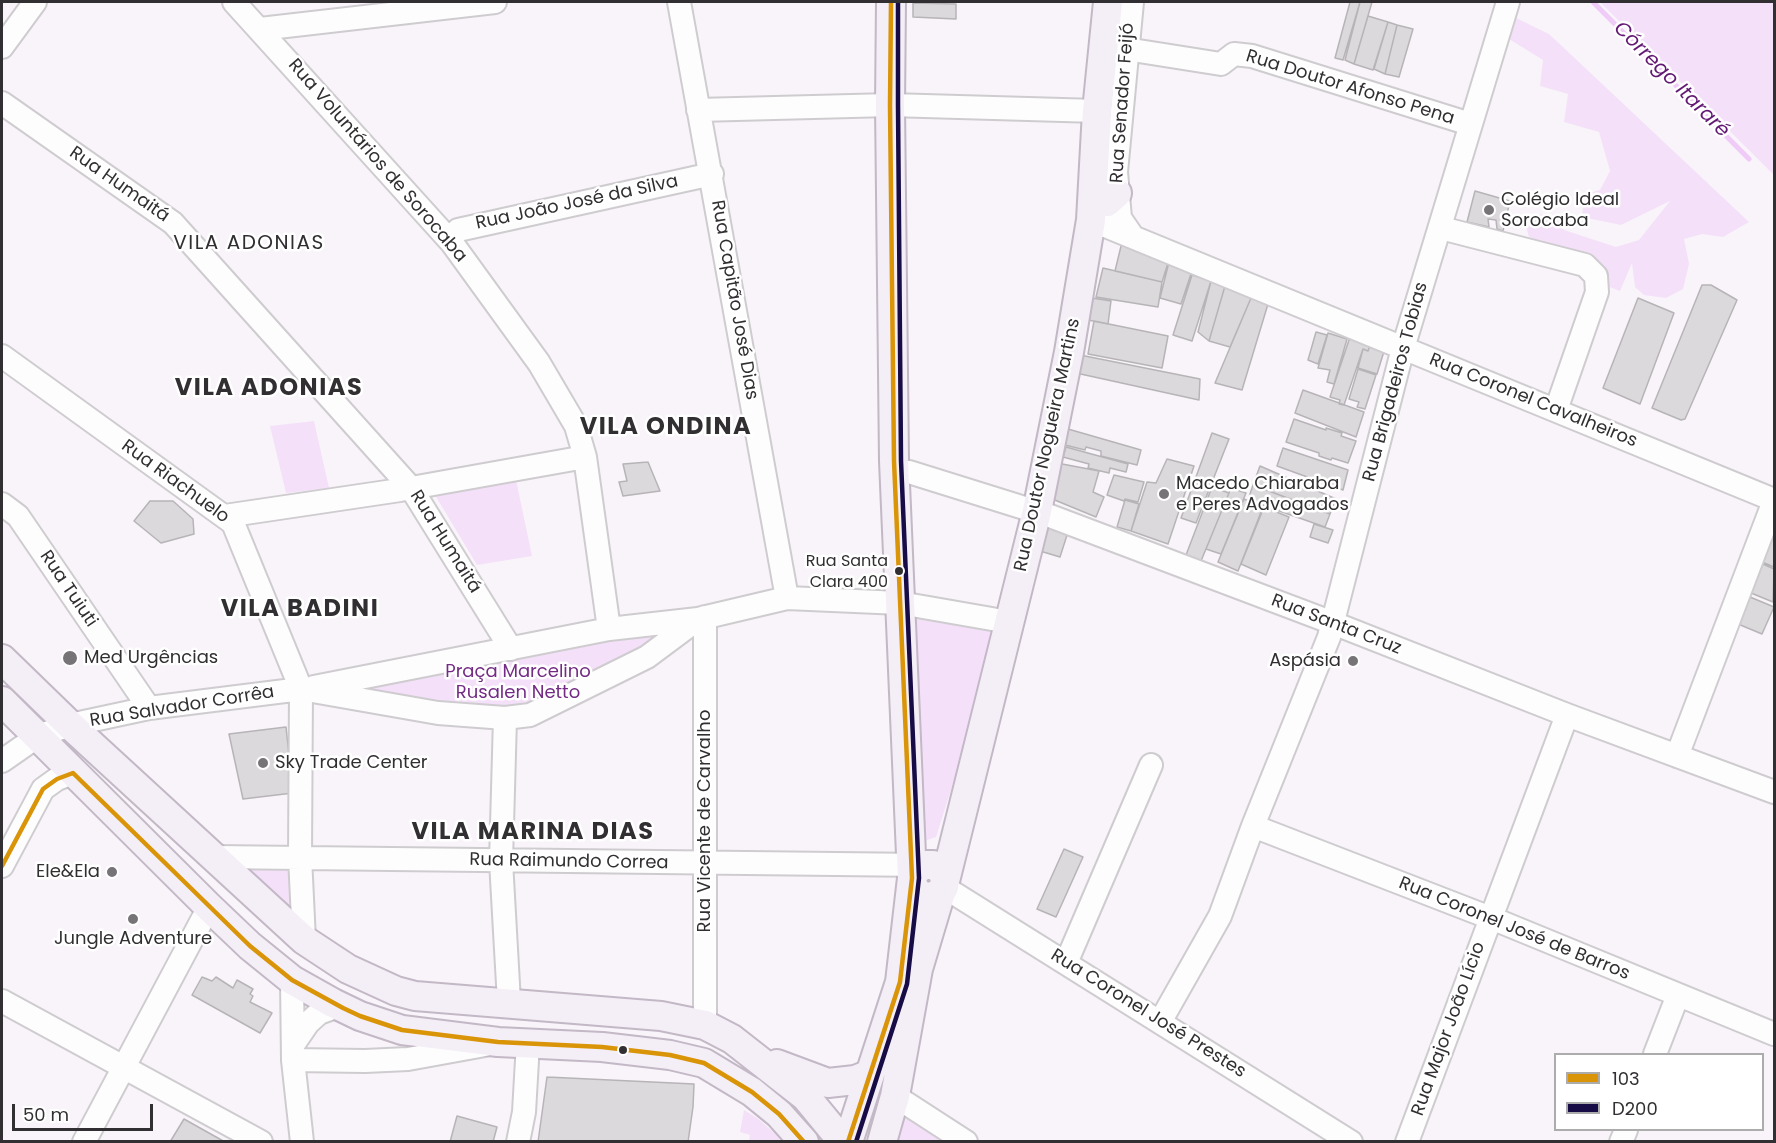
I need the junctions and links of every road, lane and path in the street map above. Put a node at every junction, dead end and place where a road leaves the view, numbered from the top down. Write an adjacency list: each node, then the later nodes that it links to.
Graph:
1 (34, 2): 10 (street)
2 (234, 2): 9 (street, Rua Voluntários de Sorocaba)
3 (495, 2): 9 (street)
4 (679, 2): 14 (street, Rua Capitão José Dias)
5 (891, 2): 13 (main road)
6 (1108, 2): 15 (main road, Rua Doutor Nogueira Martins)
7 (1132, 2): 11 (street, Rua Senador Feijó)
8 (1508, 2): 16 (street, Rua Brigadeiros Tobias)
9 (260, 29): 21 (street, Rua Voluntários de Sorocaba)
10 (2, 47)
11 (1126, 49): 16 (street, Rua Doutor Afonso Pena); 18 (street, Rua Senador Feijó)
12 (2, 103): 27 (street, Rua Humaitá)
13 (890, 105): 14 (street); 15 (street); 26 (main road)
14 (698, 110): 17 (street, Rua Capitão José Dias)
15 (1097, 111): 18 (main road, Rua Doutor Nogueira Martins)
16 (1470, 124): 19 (street, Rua Brigadeiros Tobias)
17 (712, 174): 21 (street, Rua João José da Silva); 32 (street, Rua Capitão José Dias)
18 (1100, 204): 20 (street, Rua Coronel Cavalheiros); 20 (street, Rua Senador Feijó); 30 (main road, Rua Doutor Nogueira Martins)
19 (1441, 228): 22 (street, Rua Brigadeiros Tobias); 24 (street)
20 (1132, 237): 22 (street, Rua Coronel Cavalheiros)
21 (452, 243): 25 (street, Rua Voluntários de Sorocaba)
22 (1403, 348): 24 (street, Rua Coronel Cavalheiros); 35 (street, Rua Brigadeiros Tobias)
23 (2, 356): 31 (street, Rua Riachuelo)
24 (1556, 410): 28 (street, Rua Coronel Cavalheiros)
25 (585, 458): 27 (street); 37 (street, Rua Voluntários de Sorocaba)
26 (895, 474): 30 (street, Rua Santa Cruz); 33 (main road)
27 (411, 488): 31 (street); 39 (street, Rua Humaitá)
28 (1774, 500): 48 (street)
29 (2, 504): 43 (street, Rua Tuiuti)
30 (1037, 512): 35 (street, Rua Santa Cruz); 36 (main road, Rua Doutor Nogueira Martins)
31 (225, 516): 41 (street, Rua Riachuelo)
32 (787, 598): 33 (street, Rua Salvador Corrêa); 34 (street, Rua Salvador Corrêa)
33 (900, 607): 36 (street, Rua Salvador Corrêa); 59 (main road)
34 (701, 618): 38 (street, Rua Salvador Corrêa); 57 (street, Rua Vicente de Carvalho)
35 (1333, 622): 44 (street, Rua Santa Cruz); 53 (street, Rua Brigadeiros Tobias)
36 (1008, 626): 59 (main road, Rua Doutor Nogueira Martins)
37 (609, 629): 38 (street, Rua Salvador Corrêa); 39 (street, Rua Salvador Corrêa)
38 (669, 631): 45 (street, Rua Salvador Corrêa)
39 (511, 649): 41 (street, Rua Salvador Corrêa)
40 (2, 659): 46 (main road)
41 (301, 689): 43 (street, Rua Salvador Corrêa); 45 (street, Rua Salvador Corrêa); 55 (street)
42 (2, 701): 47 (main road)
43 (149, 708): 46 (street, Rua Salvador Corrêa)
44 (1567, 715): 48 (street, Rua Santa Cruz); 61 (street, Rua Major João Lício)
45 (505, 718): 56 (street)
46 (70, 725): 47 (street, Rua Salvador Corrêa); 54 (main road)
47 (38, 736): 49 (street, Rua Salvador Corrêa); 51 (main road)
48 (1677, 756): 52 (street, Rua Santa Cruz)
49 (2, 761)
50 (1151, 765): 63 (street)
51 (73, 773): 58 (street); 60 (main road)
52 (1774, 792)
53 (1253, 826): 61 (street, Rua Coronel José de Barros); 69 (street, Rua Brigadeiros Tobias)
54 (214, 857): 55 (street, Rua Raimundo Correa); 62 (main road)
55 (300, 857): 56 (street, Rua Raimundo Correa); 62 (street)
56 (501, 861): 57 (street, Rua Raimundo Correa); 67 (street)
57 (704, 863): 59 (street, Rua Raimundo Correa); 70 (street, Rua Vicente de Carvalho)
58 (2, 866)
59 (927, 879): 63 (street, Rua Coronel José Prestes); 78 (main road); 79 (main road, Rua Doutor Nogueira Martins)
60 (209, 907): 64 (main road); 77 (street)
61 (1490, 918): 65 (street, Rua Coronel José de Barros); 90 (street, Rua Major João Lício)
62 (304, 940): 67 (main road)
63 (1066, 963): 69 (street, Rua Coronel José Prestes)
64 (292, 980): 68 (main road); 74 (street)
65 (1678, 995): 71 (street, Rua Coronel José de Barros); 75 (street)
66 (2, 1001): 77 (street)
67 (509, 1002): 70 (main road)
68 (343, 1008): 72 (main road); 74 (street)
69 (1160, 1022): 89 (street, Rua Coronel José Prestes)
70 (705, 1025): 76 (main road)
71 (1774, 1034)
72 (498, 1042): 73 (main road); 74 (street)
73 (528, 1043): 83 (street); 84 (main road)
74 (293, 1052): 82 (street)
75 (1655, 1053)
76 (758, 1057): 78 (main road); 85 (main road)
77 (124, 1068): 80 (street); 81 (street)
78 (870, 1074): 86 (main road)
79 (895, 1096): 87 (main road, Rua Doutor Nogueira Martins); 88 (street)
80 (84, 1142)
81 (261, 1142)
82 (302, 1142)
83 (518, 1142)
84 (804, 1142)
85 (843, 1142)
86 (848, 1142)
87 (882, 1142)
88 (966, 1142)
89 (1351, 1142)
90 (1407, 1142)

